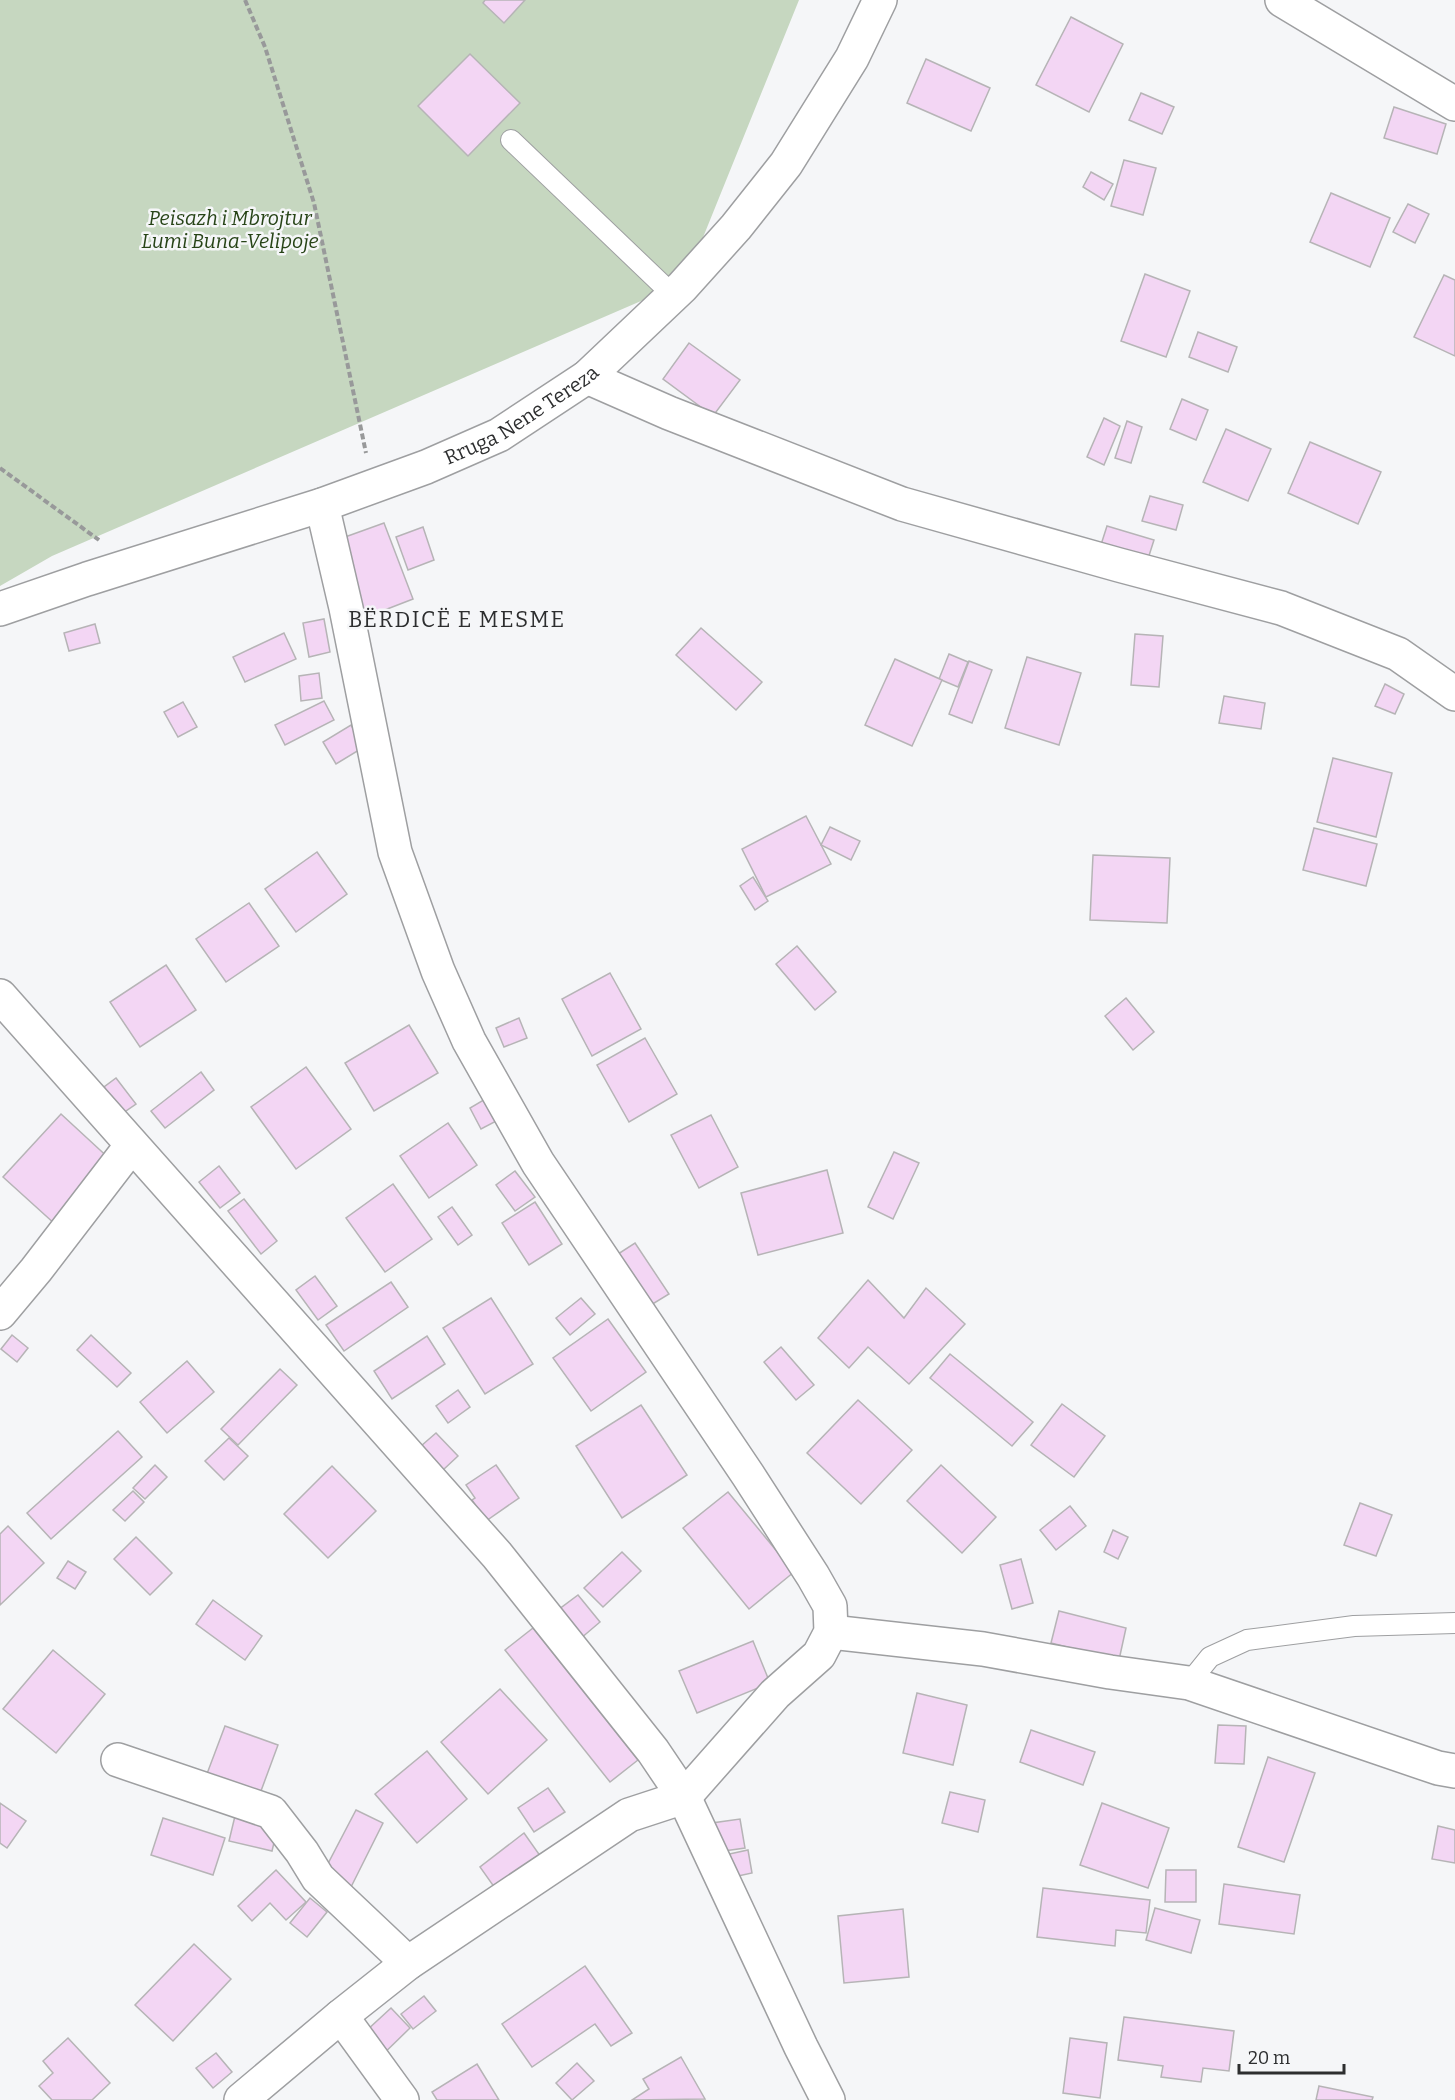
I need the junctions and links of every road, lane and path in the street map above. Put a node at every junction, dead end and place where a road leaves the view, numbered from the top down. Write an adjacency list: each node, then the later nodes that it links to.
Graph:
1 (245, 0): 9 (path)
2 (879, 0): 6 (street, Rruga Nene Tereza)
3 (1282, 0): 4 (street)
4 (1455, 104)
5 (511, 140): 6 (lane)
6 (674, 295): 7 (street, Rruga Nene Tereza)
7 (587, 377): 9 (street, Rruga Nene Tereza); 13 (street)
8 (0, 468): 11 (path)
9 (377, 486): 10 (street, Rruga Nene Tereza)
10 (322, 505): 11 (street, Rruga Nene Tereza); 18 (street)
11 (137, 563): 12 (street, Rruga Nene Tereza)
12 (0, 609)
13 (1455, 694)
14 (0, 996): 15 (street)
15 (132, 1145): 16 (street); 22 (street)
16 (0, 1313)
17 (1455, 1623): 19 (lane)
18 (831, 1632): 19 (street); 22 (street)
19 (1190, 1683): 21 (street)
20 (118, 1760): 23 (street)
21 (1455, 1771)
22 (684, 1797): 23 (street); 27 (street)
23 (408, 1963): 24 (street)
24 (341, 2016): 25 (street); 26 (street)
25 (242, 2100)
26 (402, 2100)
27 (828, 2100)

